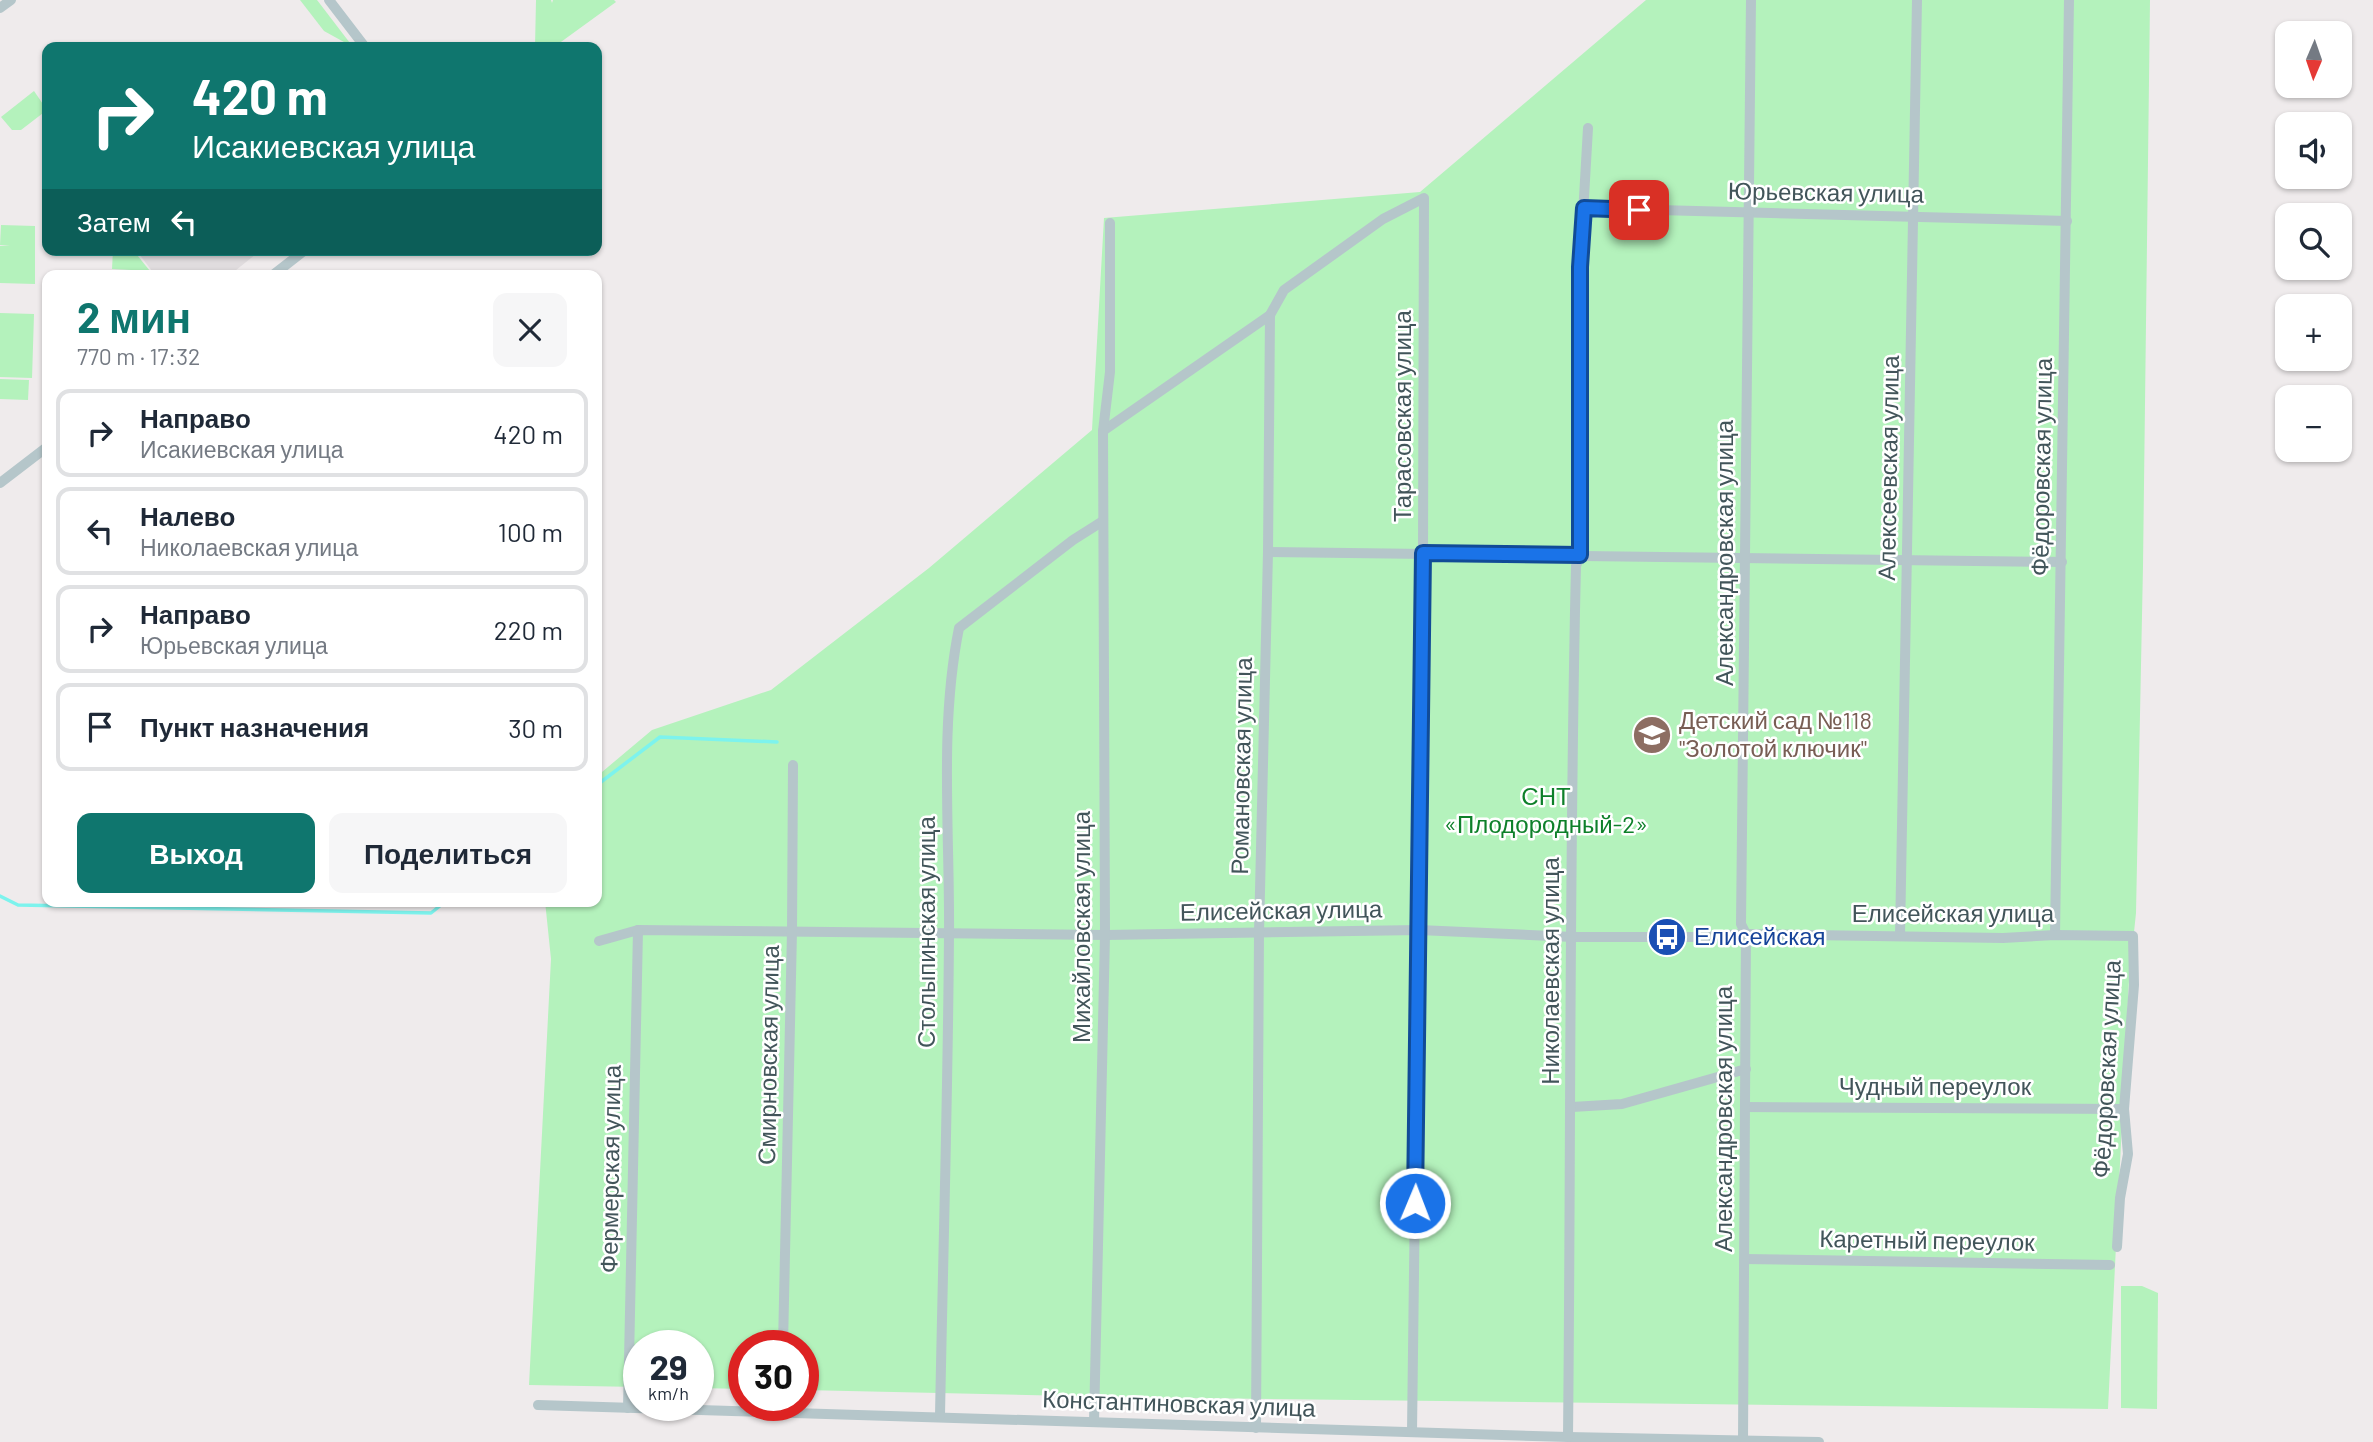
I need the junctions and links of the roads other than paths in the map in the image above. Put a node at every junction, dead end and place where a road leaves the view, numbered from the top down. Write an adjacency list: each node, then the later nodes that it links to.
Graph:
1 (11, 0): 6 (street)
2 (329, 0): 7 (street)
3 (1751, 0): 10 (street, Александровская улица)
4 (1917, 0): 11 (street, Алексеевская улица)
5 (2069, 0): 12 (street, Фёдоровская улица)
6 (0, 8)
7 (361, 42)
8 (1588, 128): 9 (street, Николаевская улица)
9 (1584, 208): 10 (street, Юрьевская улица); 23 (street, Николаевская улица)
10 (1747, 213): 11 (street, Юрьевская улица); 24 (street, Александровская улица)
11 (1914, 216): 12 (street, Юрьевская улица); 25 (street, Алексеевская улица)
12 (2067, 221): 26 (street, Фёдоровская улица)
13 (1110, 223): 17 (street)
14 (297, 256): 15 (street)
15 (279, 270)
16 (1270, 315): 17 (street); 21 (street, Романовская улица); 22 (street, Тарасовская улица)
17 (1103, 431): 20 (street, Михайловская улица)
18 (42, 451): 19 (street)
19 (0, 482)
20 (1103, 522): 31 (street, Столыпинская улица); 34 (street, Михайловская улица)
21 (1268, 552): 22 (street); 32 (street, Романовская улица)
22 (1423, 553): 23 (street); 29 (street, Тарасовская улица)
23 (1580, 555): 24 (street); 38 (street, Николаевская улица)
24 (1746, 558): 25 (street); 33 (street, Александровская улица)
25 (1909, 561): 26 (street); 36 (street, Алексеевская улица)
26 (2062, 562): 35 (street, Фёдоровская улица)
27 (793, 765): 30 (street, Смирновская улица)
28 (638, 930): 30 (street, Елисейская улица); 39 (street, Елисейская улица); 47 (street, Фермерская улица)
29 (1419, 930): 32 (street, Елисейская улица); 38 (street, Елисейская улица); 55 (street, Тарасовская улица)
30 (792, 931): 31 (street, Елисейская улица); 48 (street, Смирновская улица)
31 (949, 933): 34 (street, Елисейская улица); 52 (street, Столыпинская улица)
32 (1259, 933): 34 (street, Елисейская улица); 54 (street, Романовская улица)
33 (1746, 934): 36 (street, Елисейская улица); 38 (street, Елисейская улица); 40 (street, Александровская улица)
34 (1105, 935): 53 (street, Михайловская улица)
35 (2055, 935): 36 (street, Елисейская улица); 37 (street, Елисейская улица)
36 (1900, 936)
37 (2133, 936): 43 (street, Фёдоровская улица)
38 (1573, 937): 41 (street, Николаевская улица)
39 (599, 941)
40 (1746, 1069): 41 (street); 42 (street, Александровская улица)
41 (1572, 1107): 56 (street, Николаевская улица)
42 (1745, 1107): 43 (street, Чудный переулок); 45 (street, Александровская улица)
43 (2124, 1109): 44 (street, Фёдоровская улица)
44 (2116, 1247)
45 (1744, 1259): 46 (street, Каретный переулок); 57 (street, Александровская улица)
46 (2110, 1265)
47 (630, 1330)
48 (783, 1330)
49 (538, 1405): 50 (street, Константиновская улица)
50 (623, 1408)
51 (819, 1410): 52 (street, Константиновская улица)
52 (940, 1416): 53 (street, Константиновская улица)
53 (1094, 1422): 54 (street, Константиновская улица)
54 (1256, 1427): 55 (street, Константиновская улица)
55 (1412, 1432): 56 (street, Константиновская улица)
56 (1569, 1437): 57 (street, Константиновская улица)
57 (1743, 1441): 58 (street, Константиновская улица)
58 (1819, 1442)

